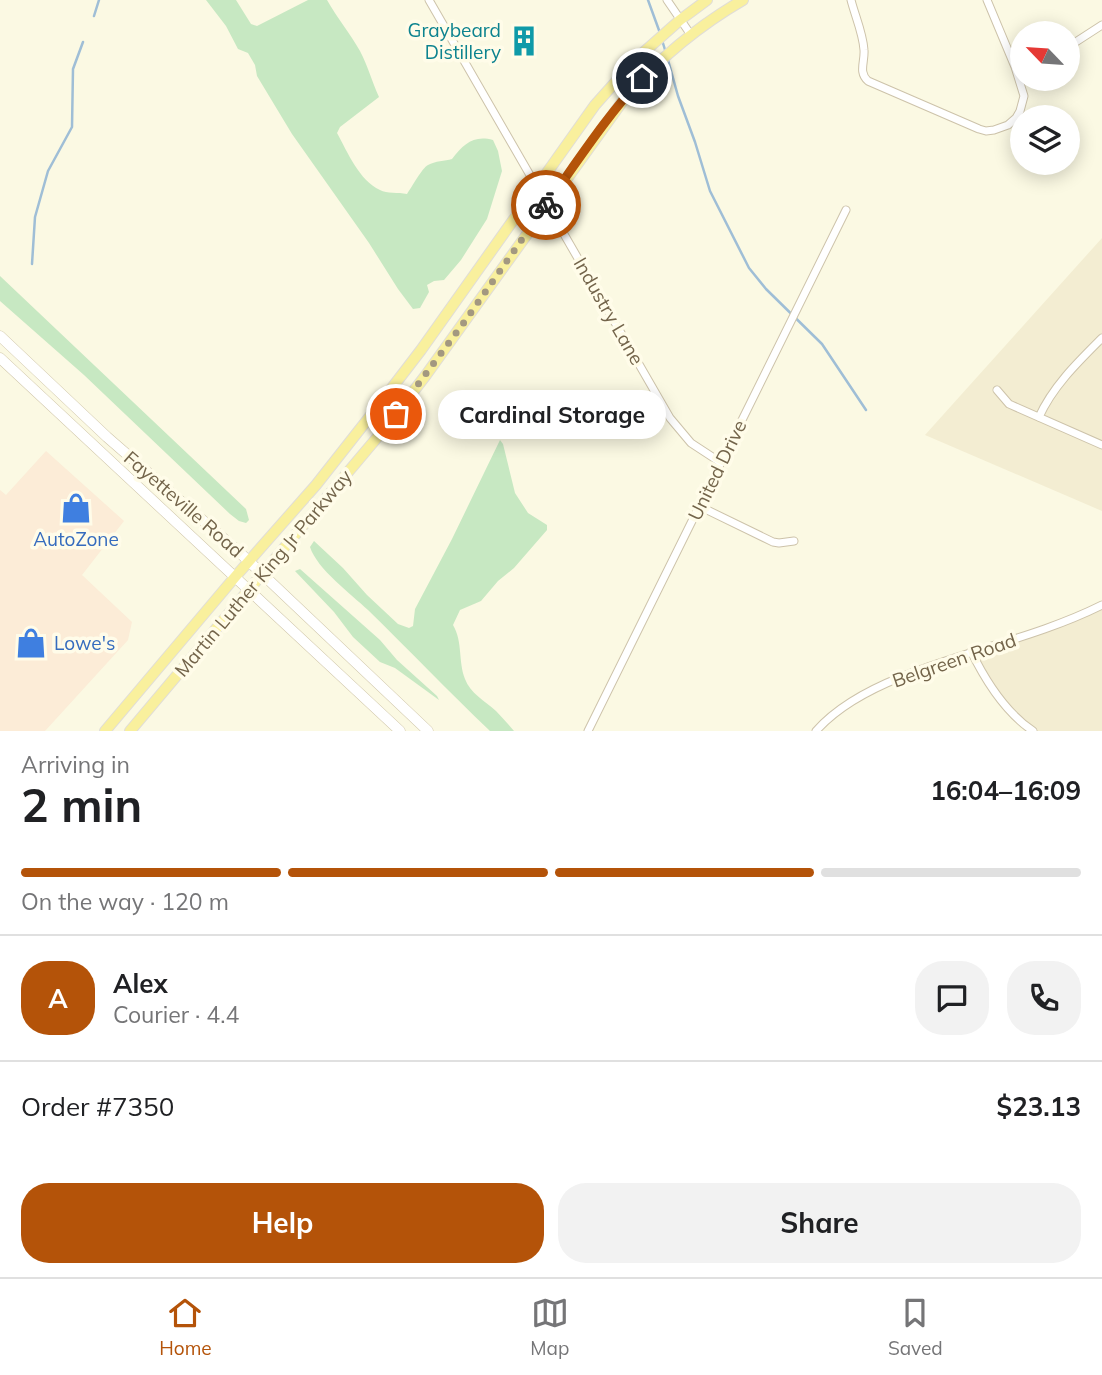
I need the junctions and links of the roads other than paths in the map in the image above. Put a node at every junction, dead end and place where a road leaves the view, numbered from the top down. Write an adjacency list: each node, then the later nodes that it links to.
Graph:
1 (429, 0): 13 (street, Industry Lane)
2 (667, 0): 7 (street)
3 (707, 0): 7 (main road, Martin Luther King Jr Parkway)
4 (743, 0): 9 (main road, Martin Luther King Jr Parkway)
5 (851, 0): 12 (street)
6 (987, 0): 11 (street)
7 (680, 20): 9 (street); 13 (main road, Martin Luther King Jr Parkway)
8 (1102, 24): 10 (street)
9 (691, 35): 14 (main road, Martin Luther King Jr Parkway)
10 (1080, 39)
11 (1010, 48)
12 (1023, 91)
13 (537, 187): 14 (street, Industry Lane); 25 (main road, Martin Luther King Jr Parkway)
14 (548, 204): 22 (street, Industry Lane); 26 (main road, Martin Luther King Jr Parkway)
15 (846, 210): 22 (street, United Drive)
16 (0, 337): 25 (main road, Fayetteville Road)
17 (1102, 338): 20 (street)
18 (0, 358): 27 (main road, Fayetteville Road)
19 (997, 390): 20 (street)
20 (1039, 417): 21 (street)
21 (1102, 445)
22 (720, 462): 23 (street, United Drive)
23 (699, 506): 24 (street); 35 (street, United Drive)
24 (794, 541)
25 (249, 562): 26 (main road, Fayetteville Road); 27 (main road, Martin Luther King Jr Parkway)
26 (262, 575): 28 (main road, Martin Luther King Jr Parkway); 34 (main road, Fayetteville Road)
27 (235, 577): 28 (main road, Fayetteville Road); 31 (main road, Martin Luther King Jr Parkway)
28 (249, 590): 32 (main road, Martin Luther King Jr Parkway); 33 (main road, Fayetteville Road)
29 (1102, 605): 30 (street, Belgreen Road)
30 (971, 651): 36 (street, Belgreen Road); 37 (street)
31 (105, 731)
32 (130, 731)
33 (400, 731)
34 (428, 731)
35 (588, 731)
36 (816, 731)
37 (1033, 731)

